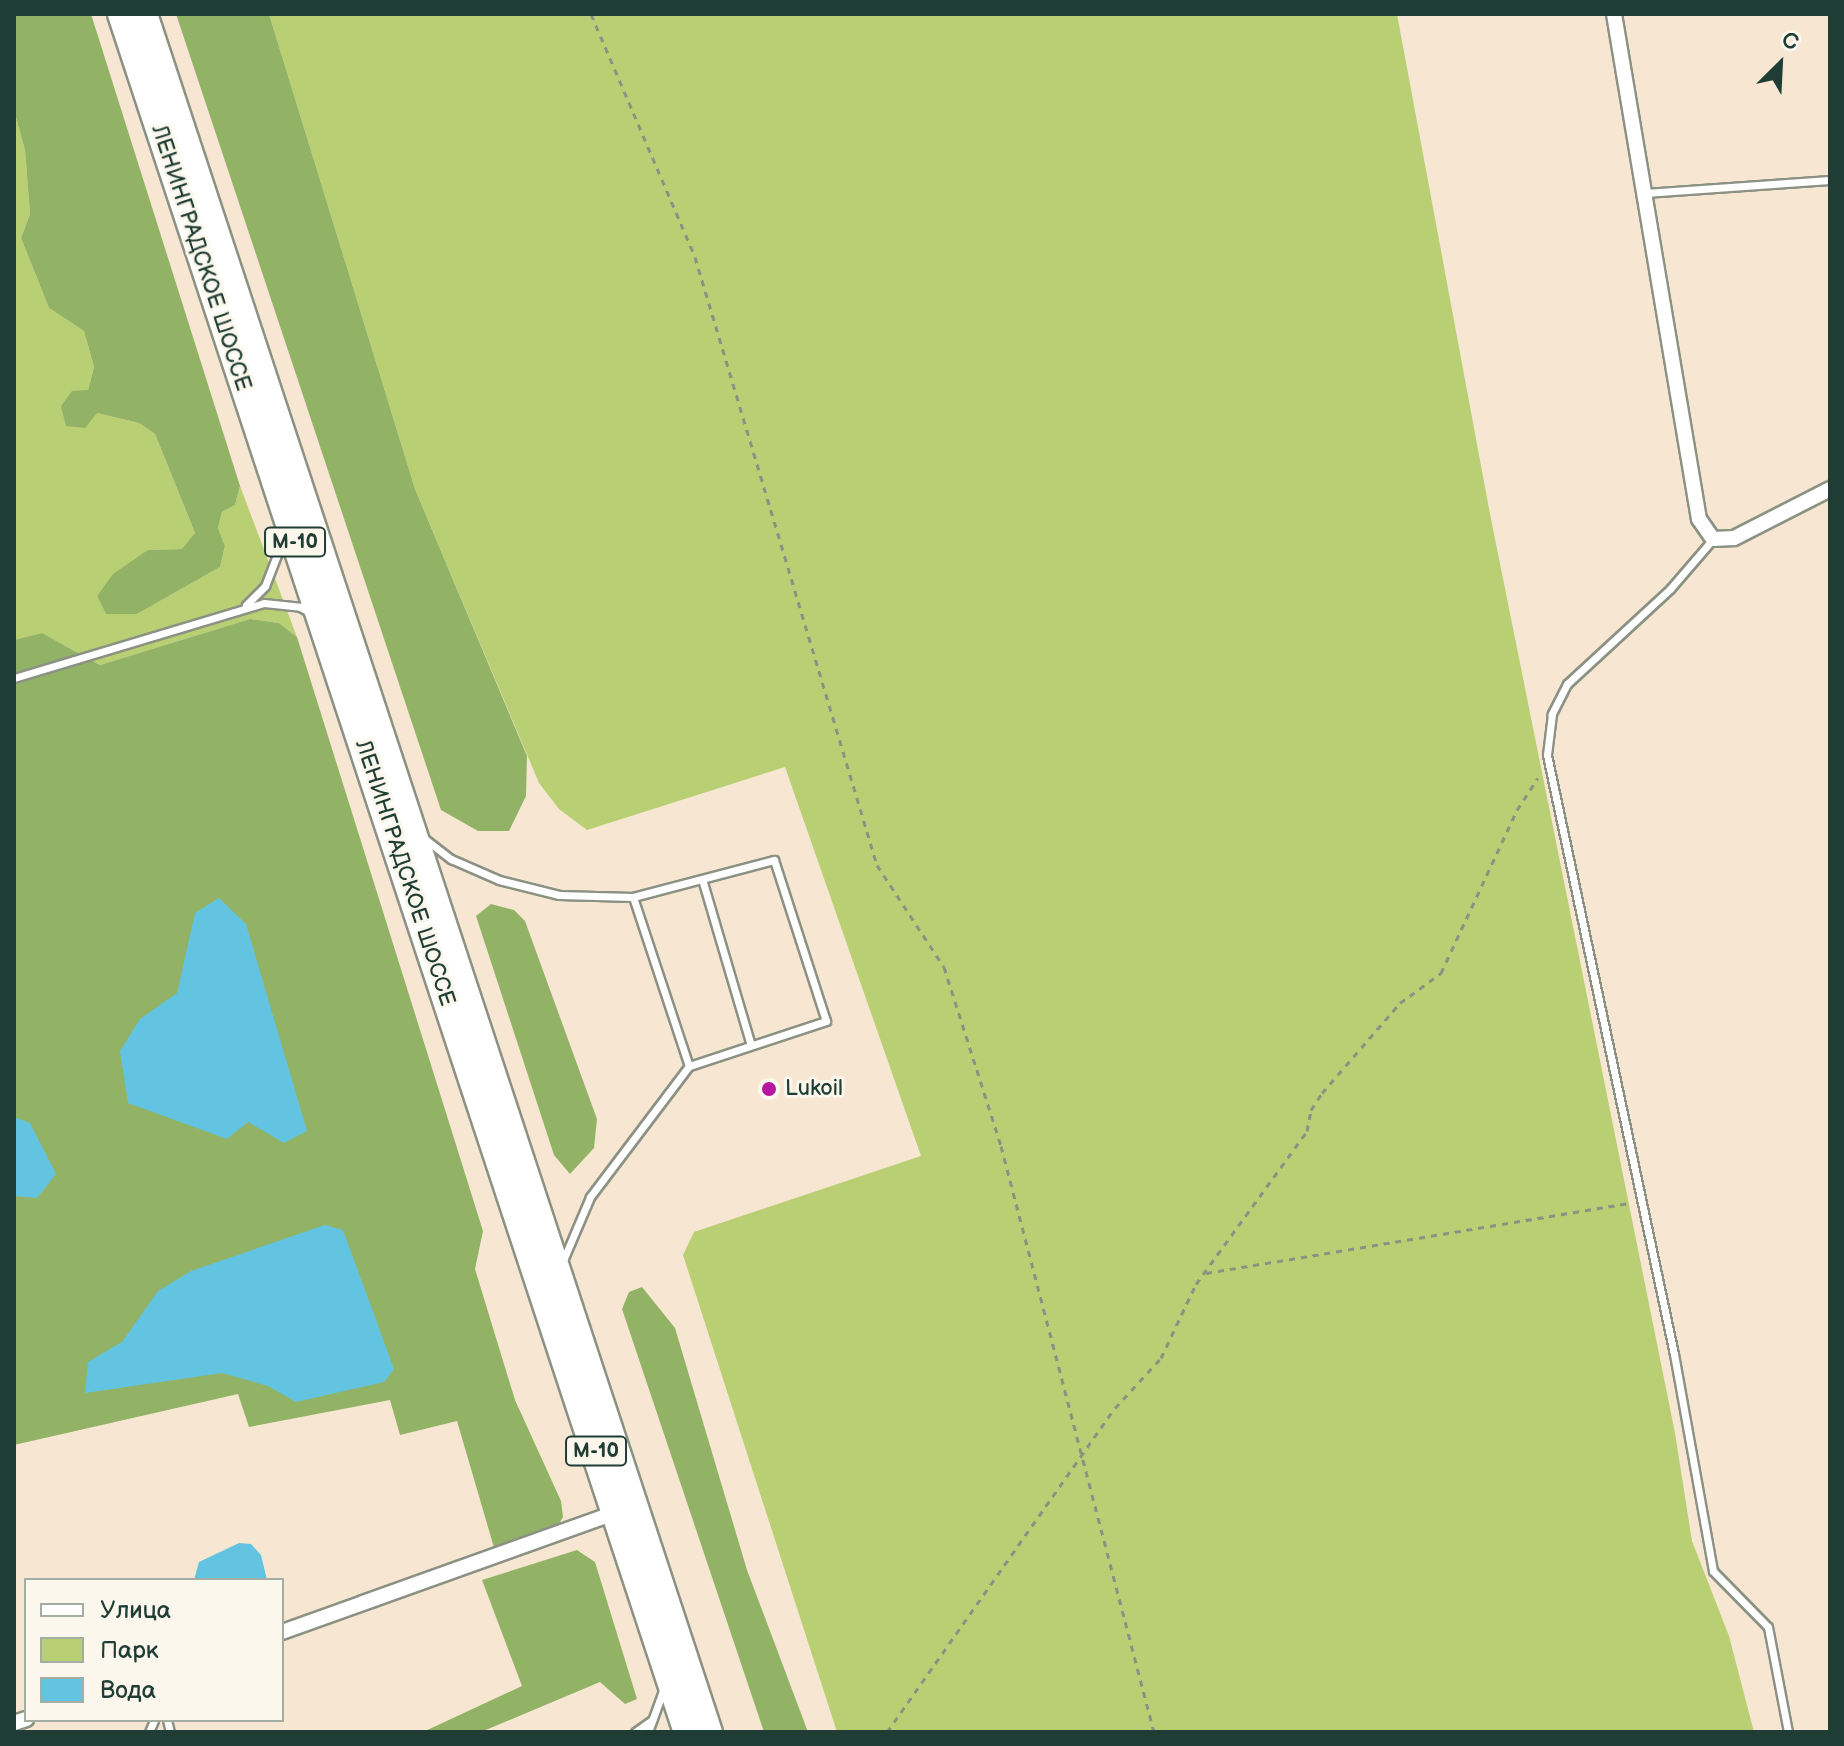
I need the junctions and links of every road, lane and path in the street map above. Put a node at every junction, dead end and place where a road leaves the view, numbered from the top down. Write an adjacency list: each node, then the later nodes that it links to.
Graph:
1 (121, 14): 8 (highway, ЛЕНИНГРАДСКОЕ ШОССЕ / М-10)
2 (144, 14): 14 (highway, ЛЕНИНГРАДСКОЕ ШОССЕ / М-10)
3 (591, 14): 22 (path)
4 (1614, 14): 6 (street)
5 (1830, 180): 6 (lane)
6 (1640, 193): 9 (street)
7 (1830, 489): 9 (street)
8 (289, 521): 10 (lane); 11 (highway, ЛЕНИНГРАДСКОЕ ШОССЕ / М-10)
9 (1713, 539): 13 (lane)
10 (238, 611): 11 (lane); 12 (lane)
11 (321, 620): 23 (highway, ЛЕНИНГРАДСКОЕ ШОССЕ / М-10)
12 (14, 678)
13 (1550, 767): 19 (lane); 21 (path)
14 (414, 831): 16 (lane); 20 (highway, ЛЕНИНГРАДСКОЕ ШОССЕ / М-10)
15 (702, 879): 16 (lane); 17 (lane); 17 (lane)
16 (633, 897): 18 (lane)
17 (751, 1045): 18 (lane)
18 (689, 1066): 20 (lane)
19 (1640, 1199): 21 (path); 33 (lane)
20 (558, 1272): 30 (highway, ЛЕНИНГРАДСКОЕ ШОССЕ / М-10)
21 (1205, 1273): 22 (path)
22 (1082, 1457): 31 (path); 32 (path)
23 (617, 1512): 24 (street); 25 (highway, ЛЕНИНГРАДСКОЕ ШОССЕ / М-10)
24 (284, 1631)
25 (668, 1675): 26 (lane); 29 (highway, ЛЕНИНГРАДСКОЕ ШОССЕ / М-10)
26 (652, 1720): 27 (lane); 28 (lane)
27 (635, 1732)
28 (648, 1732)
29 (687, 1732)
30 (709, 1732)
31 (887, 1732)
32 (1154, 1732)
33 (1788, 1732)

